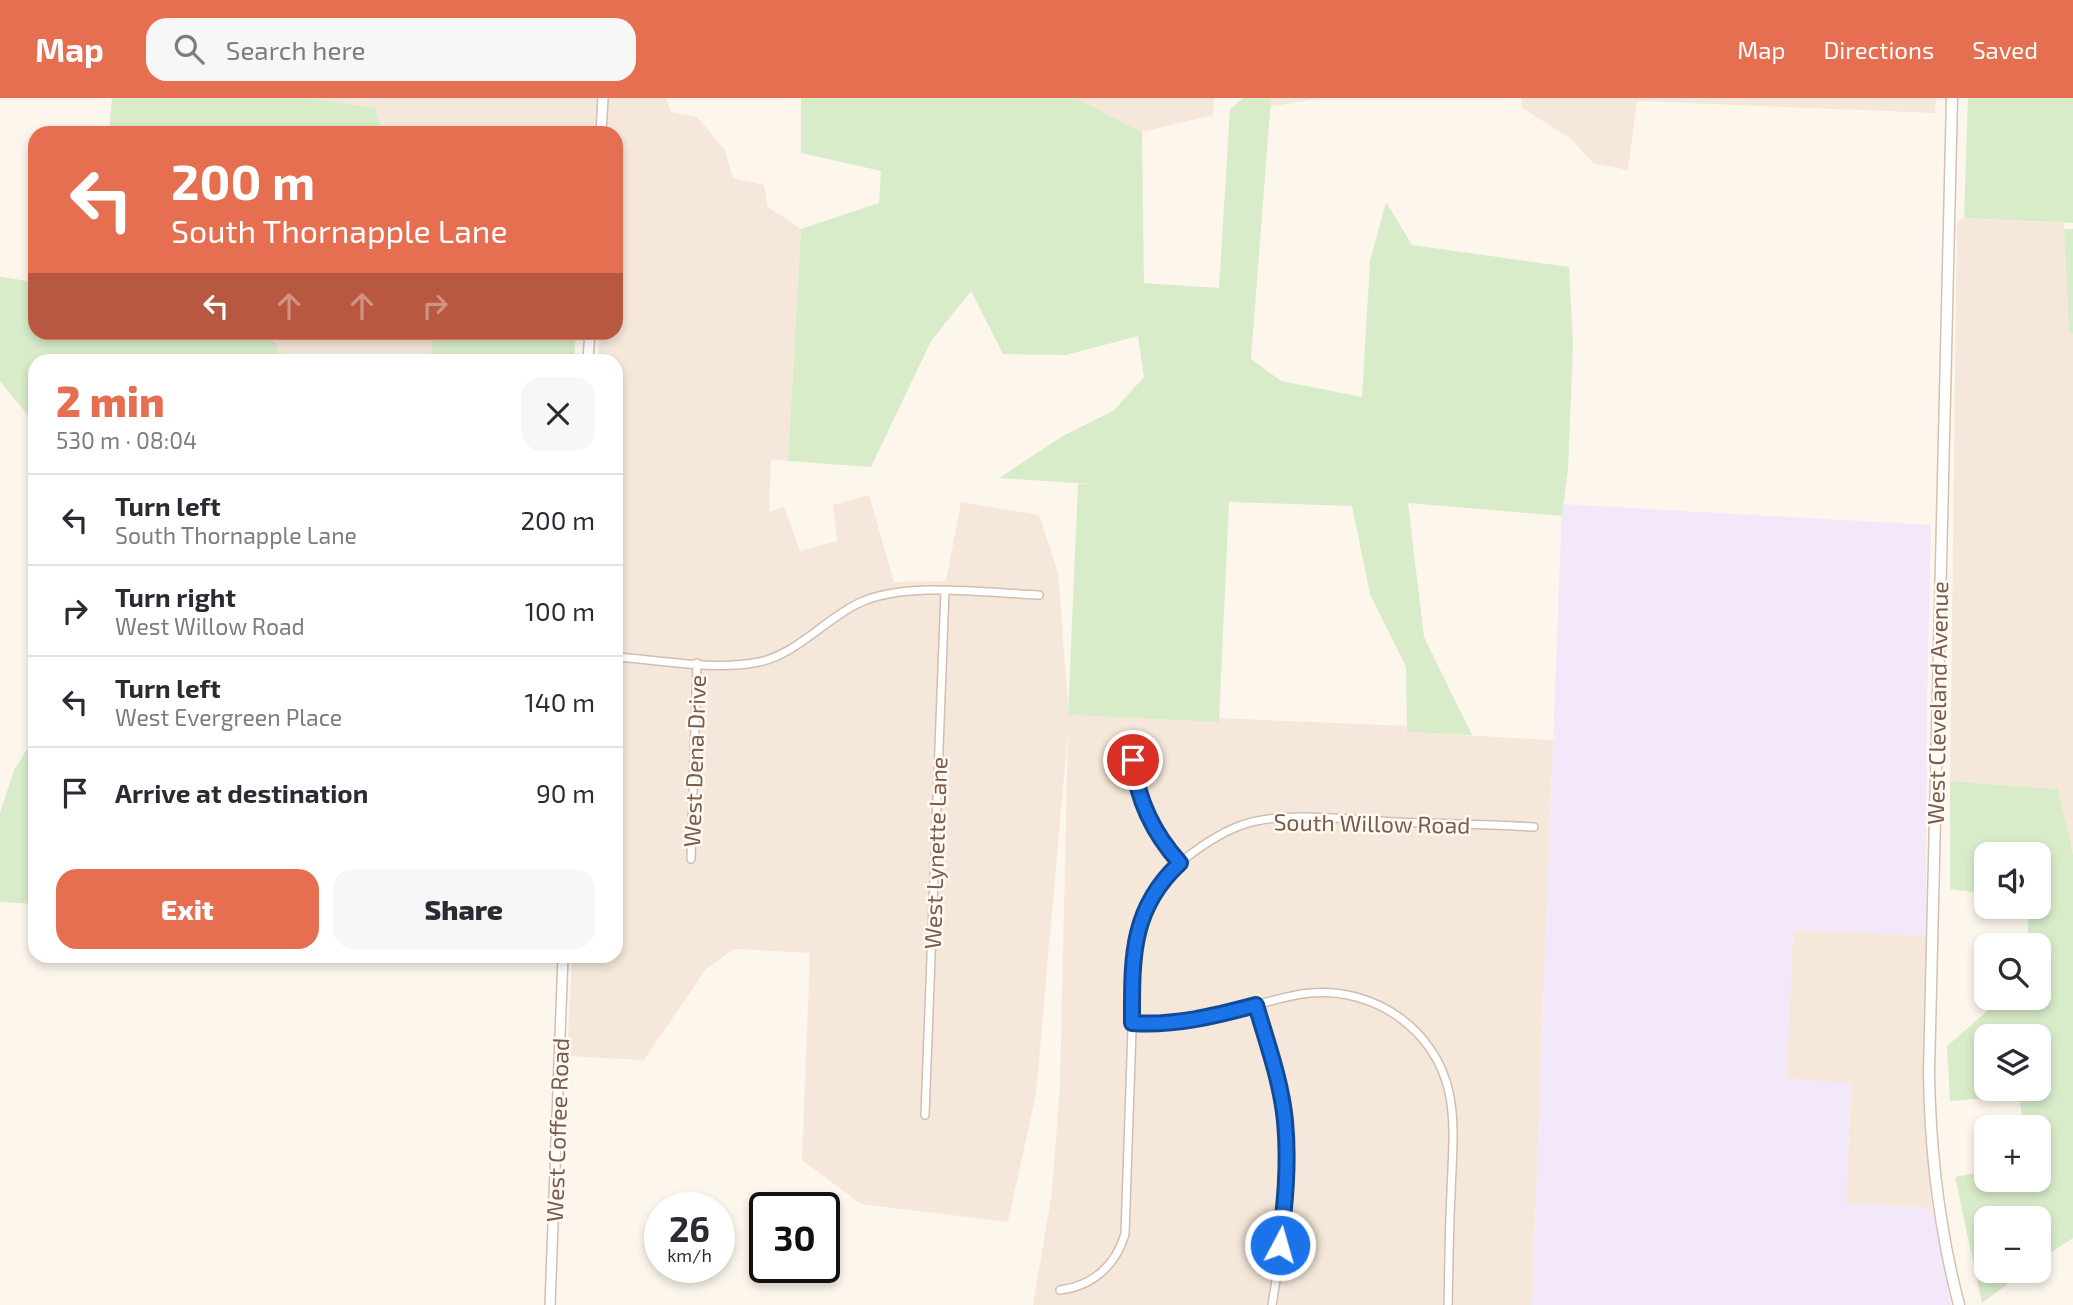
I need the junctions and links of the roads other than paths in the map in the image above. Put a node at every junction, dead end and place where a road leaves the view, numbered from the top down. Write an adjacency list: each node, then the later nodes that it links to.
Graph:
1 (603, 98): 3 (street)
2 (1952, 98): 20 (main road, West Cleveland Avenue)
3 (601, 126)
4 (945, 591): 5 (street); 7 (street); 15 (street, West Lynette Lane)
5 (1039, 595)
6 (623, 658): 7 (street)
7 (698, 663): 10 (street, West Dena Drive)
8 (1133, 741): 11 (street)
9 (1534, 827): 11 (street, South Willow Road)
10 (691, 859)
11 (1180, 863): 14 (street, South Willow Road)
12 (563, 963): 17 (street, West Coffee Road)
13 (1256, 1005): 14 (street); 18 (street); 19 (street)
14 (1132, 1023): 16 (street, South Willow Road)
15 (925, 1115)
16 (1060, 1290)
17 (550, 1305)
18 (1272, 1305)
19 (1448, 1305)
20 (1959, 1305)

